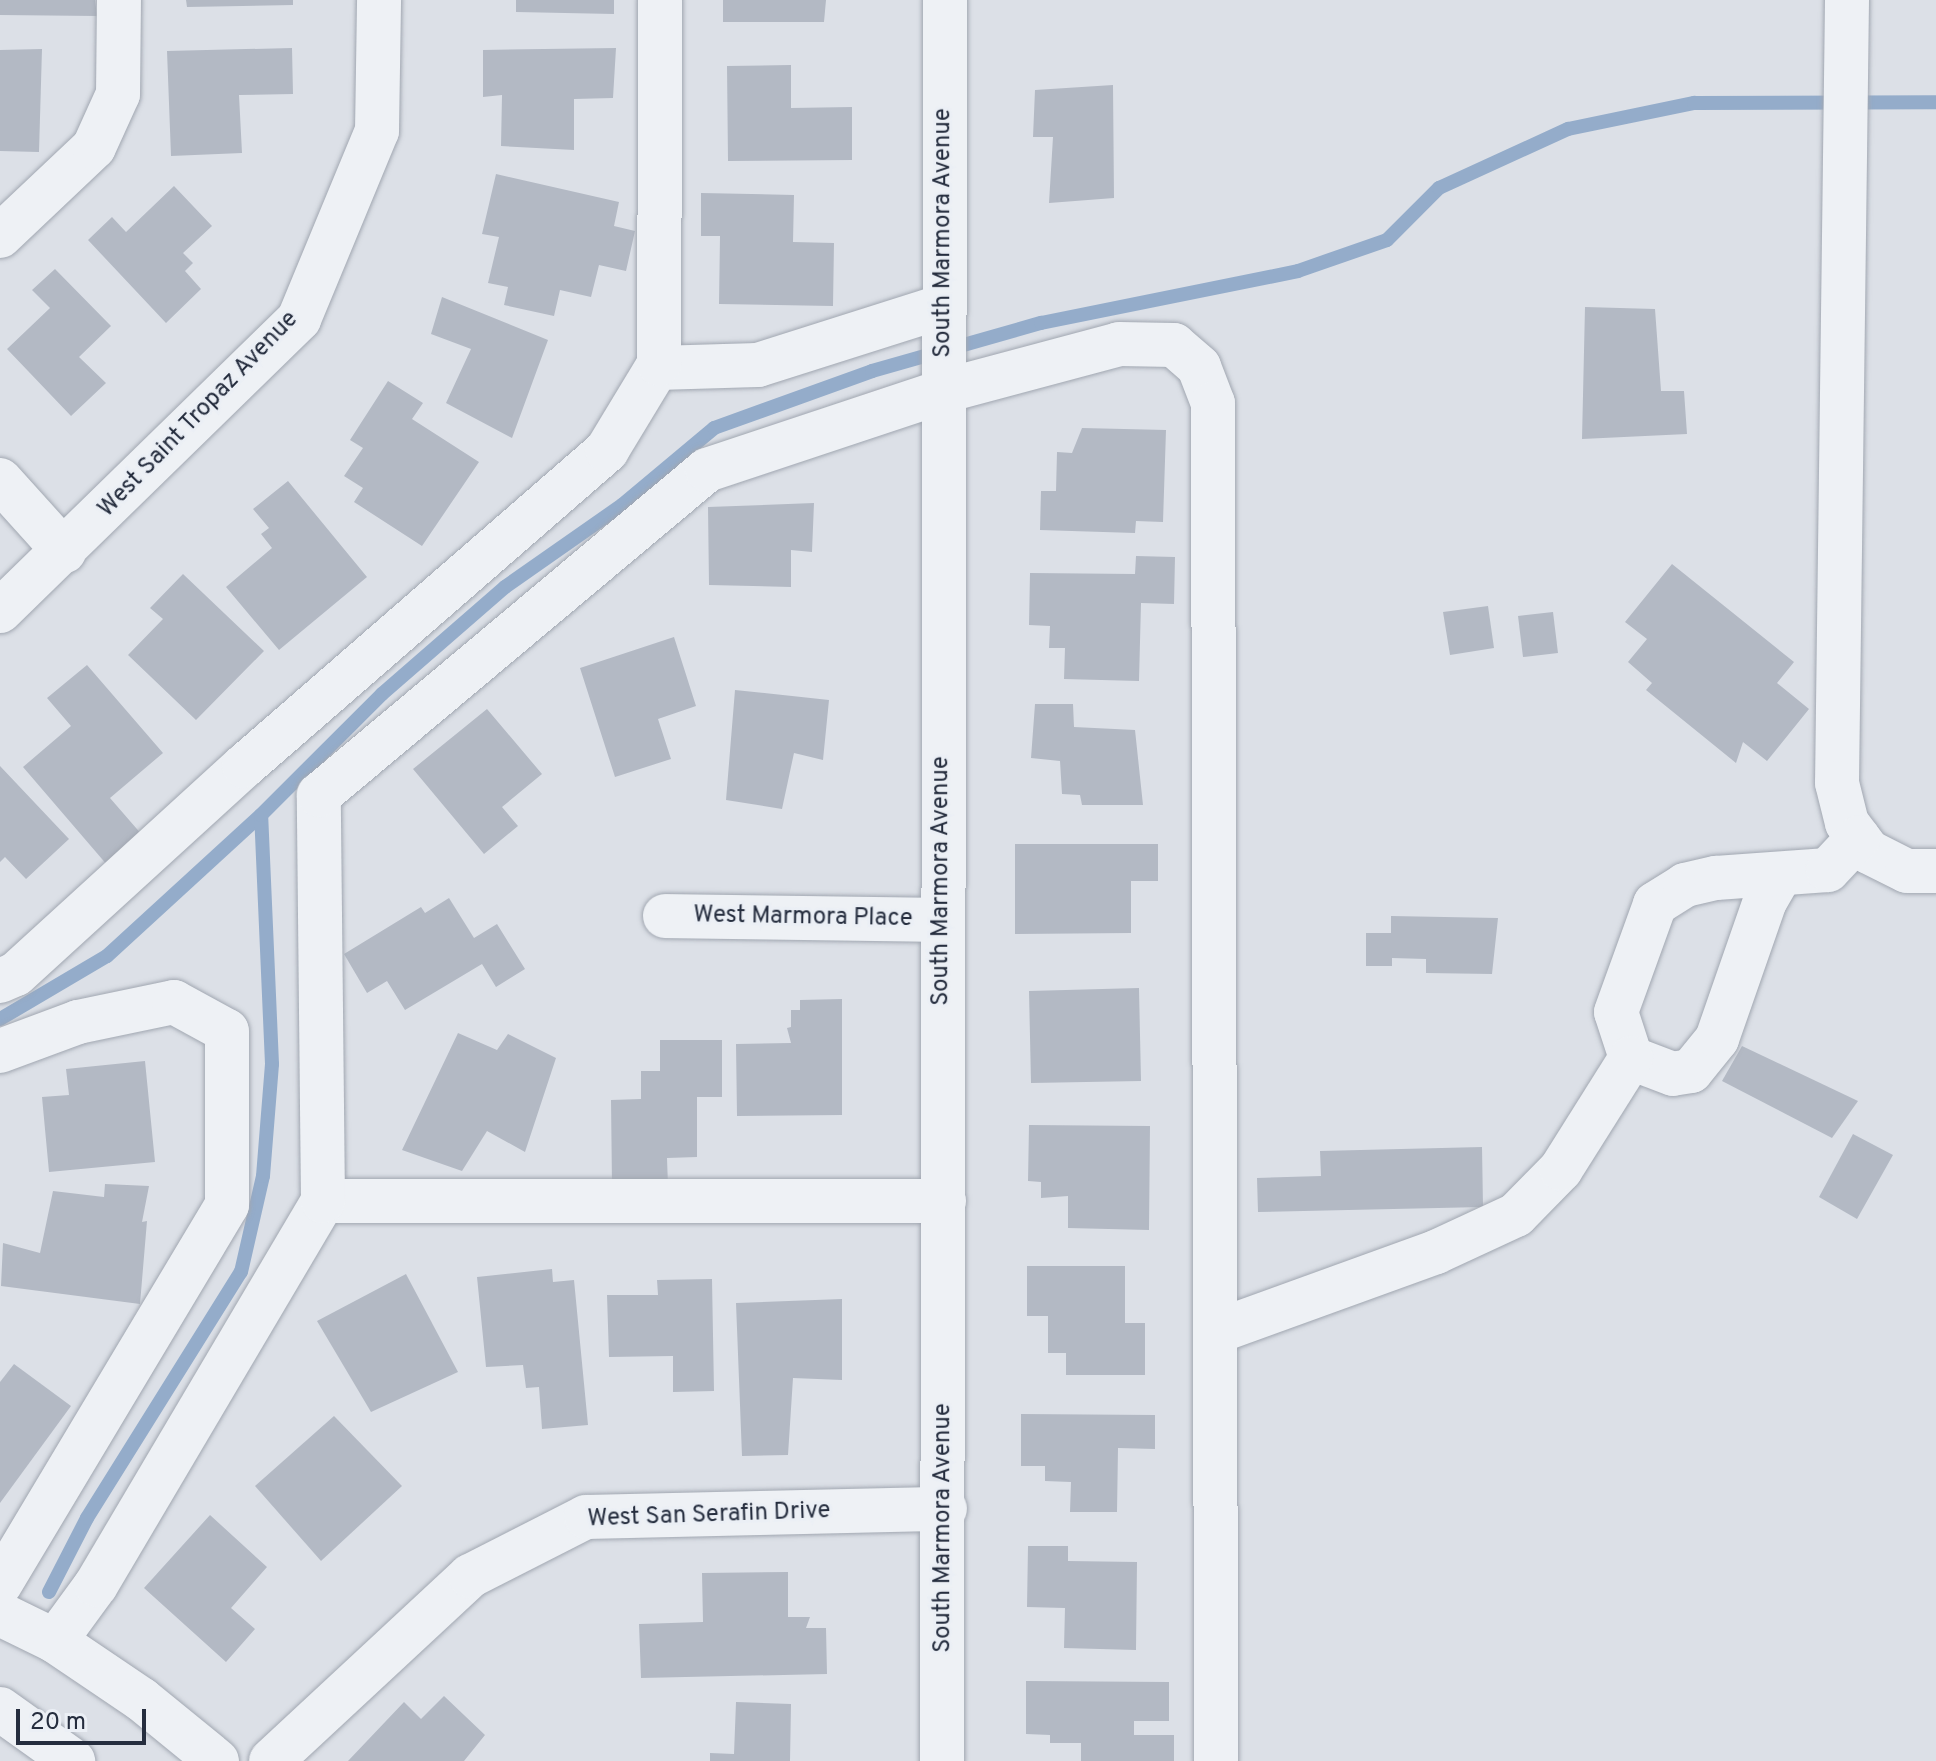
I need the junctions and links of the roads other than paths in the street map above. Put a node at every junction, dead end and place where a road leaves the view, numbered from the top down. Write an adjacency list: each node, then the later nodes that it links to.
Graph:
1 (119, 0): 6 (street)
2 (379, 0): 11 (street, West Saint Tropaz Avenue)
3 (660, 0): 8 (street)
4 (945, 0): 7 (street, South Marmora Avenue)
5 (1847, 0): 13 (street)
6 (0, 236)
7 (944, 306): 8 (street); 9 (street, South Marmora Avenue)
8 (657, 368): 18 (street)
9 (944, 391): 17 (street, South Marmora Avenue); 21 (street); 23 (street)
10 (0, 480): 11 (street)
11 (64, 551): 12 (street, West Saint Tropaz Avenue)
12 (0, 611)
13 (1858, 838): 14 (street); 15 (street)
14 (1936, 871)
15 (1779, 877): 20 (street); 20 (street)
16 (665, 916): 17 (street, West Marmora Place)
17 (942, 920): 22 (street, South Marmora Avenue)
18 (0, 981)
19 (0, 1051): 25 (street)
20 (1631, 1058): 23 (street)
21 (323, 1201): 22 (street); 27 (street)
22 (944, 1201): 24 (street, South Marmora Avenue)
23 (1218, 1331): 33 (street)
24 (945, 1509): 31 (street, West San Serafin Drive); 32 (street, South Marmora Avenue)
25 (0, 1584)
26 (0, 1614): 27 (street)
27 (55, 1641): 30 (street)
28 (0, 1709): 29 (street)
29 (73, 1761)
30 (217, 1761)
31 (271, 1761)
32 (942, 1761)
33 (1216, 1761)

